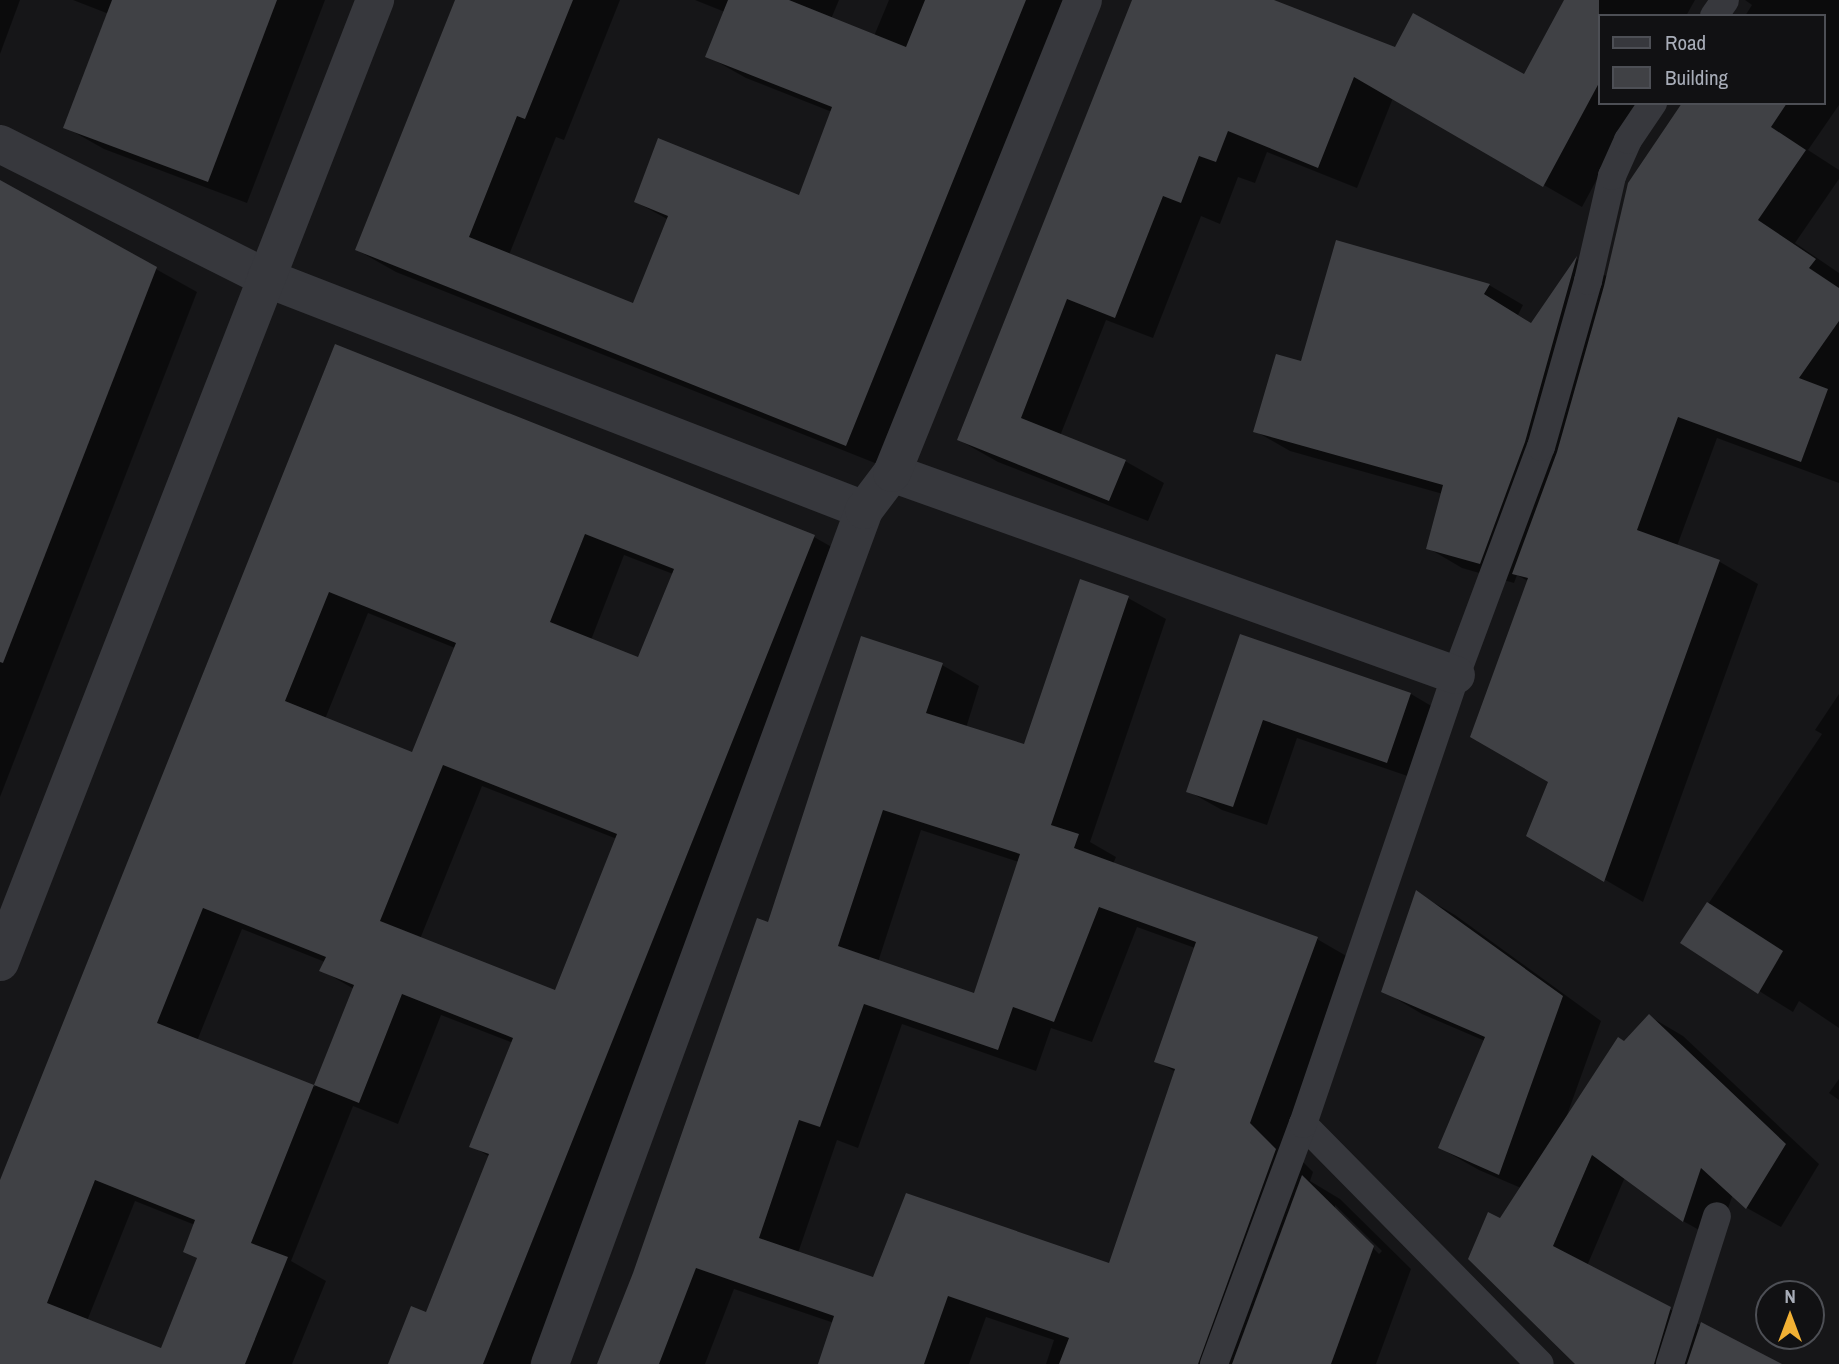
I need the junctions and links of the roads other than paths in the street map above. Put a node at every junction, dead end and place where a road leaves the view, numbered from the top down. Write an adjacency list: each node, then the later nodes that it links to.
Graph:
1 (375, 0): 5 (street)
2 (1083, 0): 6 (street)
3 (1652, 105): 8 (lane)
4 (0, 144): 5 (street)
5 (266, 278): 7 (street); 9 (street)
6 (892, 473): 7 (street); 8 (street)
7 (864, 510): 12 (street)
8 (1457, 676): 10 (lane)
9 (0, 962)
10 (1303, 1124): 13 (lane); 14 (lane)
11 (1717, 1216): 15 (lane)
12 (550, 1364)
13 (1213, 1364)
14 (1540, 1364)
15 (1670, 1364)

